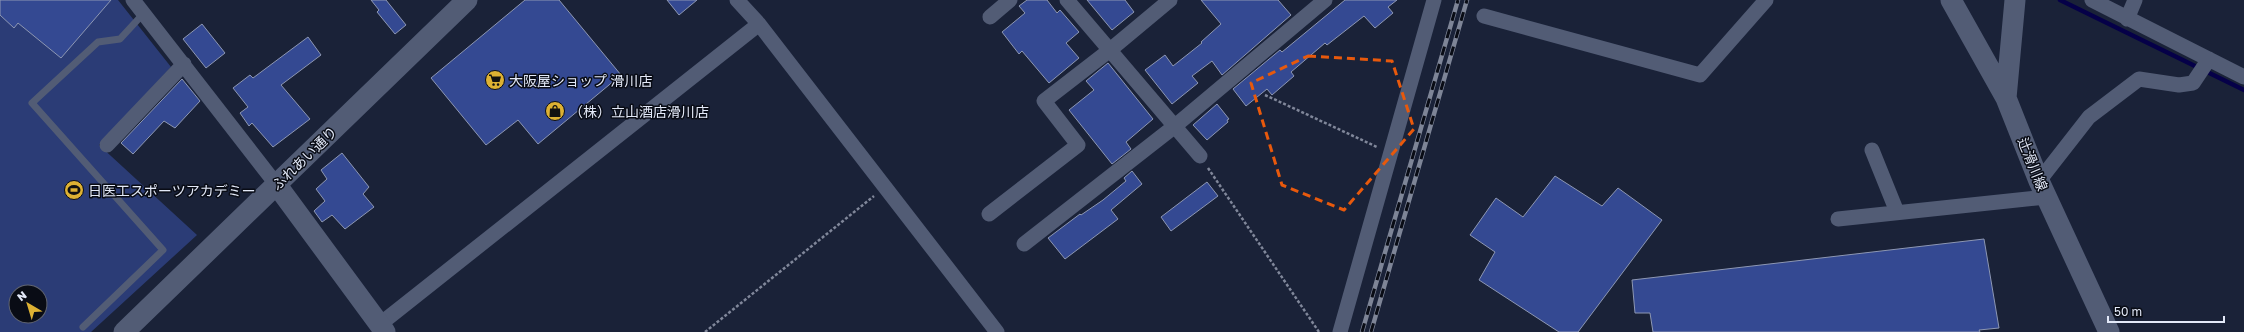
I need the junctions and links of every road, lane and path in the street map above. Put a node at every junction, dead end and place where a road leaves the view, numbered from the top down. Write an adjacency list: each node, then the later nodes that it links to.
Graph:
1 (133, 0): 14 (street)
2 (467, 0): 30 (street, ふれあい通り)
3 (1010, 0): 16 (street)
4 (1067, 0): 19 (street)
5 (1170, 0): 19 (street)
6 (1325, 0): 25 (street)
7 (1434, 0): 28 (street)
8 (1766, 0): 15 (street)
9 (1951, 0): 24 (street, 辻滑川線)
10 (2015, 0): 24 (street)
11 (2092, 0): 17 (street)
12 (2135, 0): 17 (street)
13 (740, 1): 18 (street)
14 (143, 14): 21 (street); 37 (lane)
15 (1484, 16)
16 (990, 17)
17 (2127, 19): 20 (street)
18 (759, 24): 31 (street); 38 (street)
19 (1110, 50): 25 (street); 34 (street)
20 (2209, 59): 22 (street); 32 (street)
21 (184, 64): 26 (street); 30 (street)
22 (2244, 76)
23 (1265, 95): 28 (path)
24 (2006, 98): 32 (street, 辻滑川線)
25 (1175, 126): 29 (street); 36 (street)
26 (107, 145)
27 (1872, 150): 33 (street)
28 (1390, 153): 43 (street)
29 (1200, 156): 42 (path)
30 (276, 184): 38 (street); 39 (street, ふれあい通り)
31 (885, 186): 40 (path); 41 (street)
32 (2043, 189): 33 (street); 44 (street, 辻滑川線)
33 (1897, 212): 35 (street)
34 (989, 214)
35 (1838, 218)
36 (1024, 244)
37 (83, 327)
38 (382, 328)
39 (124, 332)
40 (705, 332)
41 (997, 332)
42 (1319, 332)
43 (1340, 332)
44 (2109, 332)

